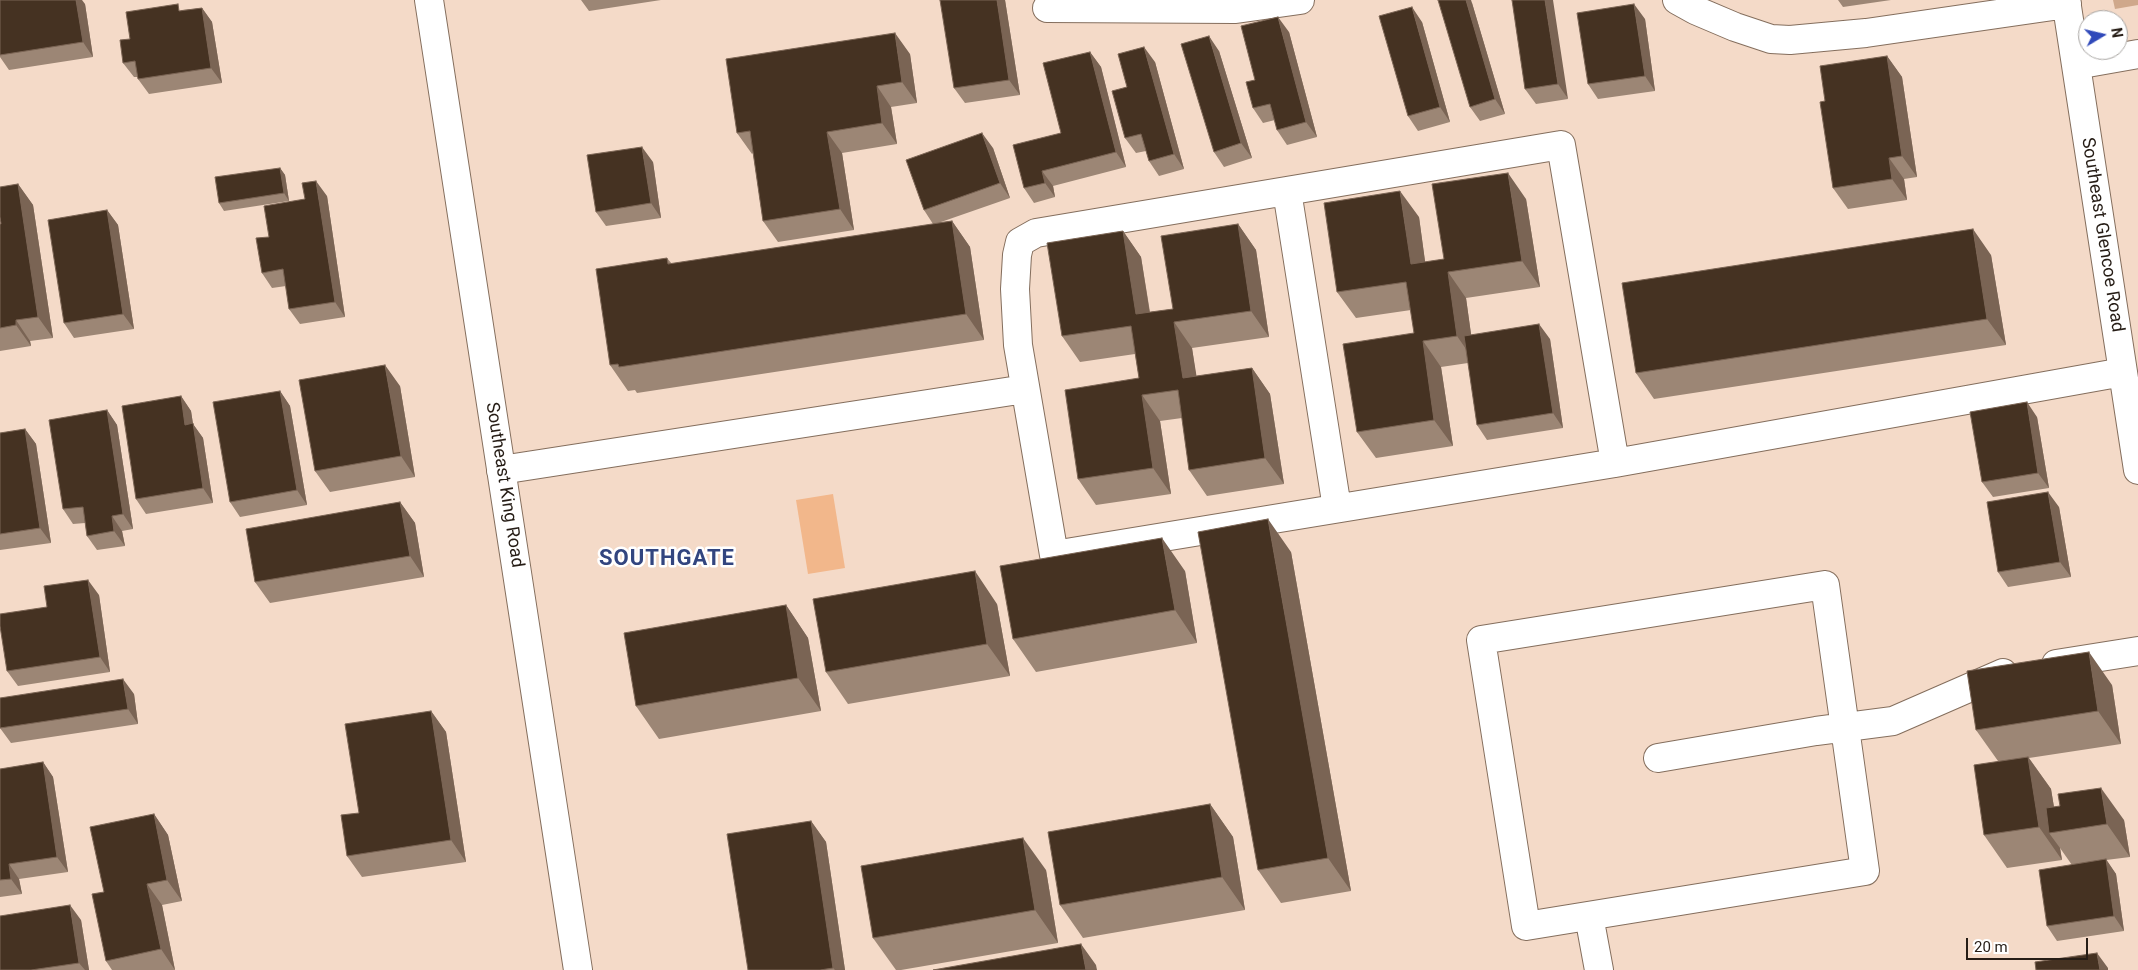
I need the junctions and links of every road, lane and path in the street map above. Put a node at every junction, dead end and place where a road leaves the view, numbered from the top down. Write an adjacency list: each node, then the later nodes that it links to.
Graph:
1 (429, 0): 12 (main road, Southeast King Road)
2 (1300, 0): 5 (main road)
3 (1677, 0): 4 (main road)
4 (2067, 2): 7 (main road, Southeast Glencoe Road)
5 (1047, 8)
6 (2138, 54): 7 (main road)
7 (2076, 65): 9 (main road, Southeast Glencoe Road)
8 (1287, 191): 10 (main road); 11 (main road); 14 (main road)
9 (2123, 372): 11 (main road); 13 (main road, Southeast Glencoe Road)
10 (1025, 389): 12 (main road); 14 (main road)
11 (1615, 463): 14 (main road)
12 (502, 470): 19 (main road, Southeast King Road)
13 (2138, 470)
14 (1337, 508)
15 (2138, 651): 16 (main road)
16 (1846, 728): 17 (main road); 18 (main road); 18 (main road)
17 (1658, 758)
18 (1589, 916): 20 (main road)
19 (578, 970)
20 (1600, 970)

